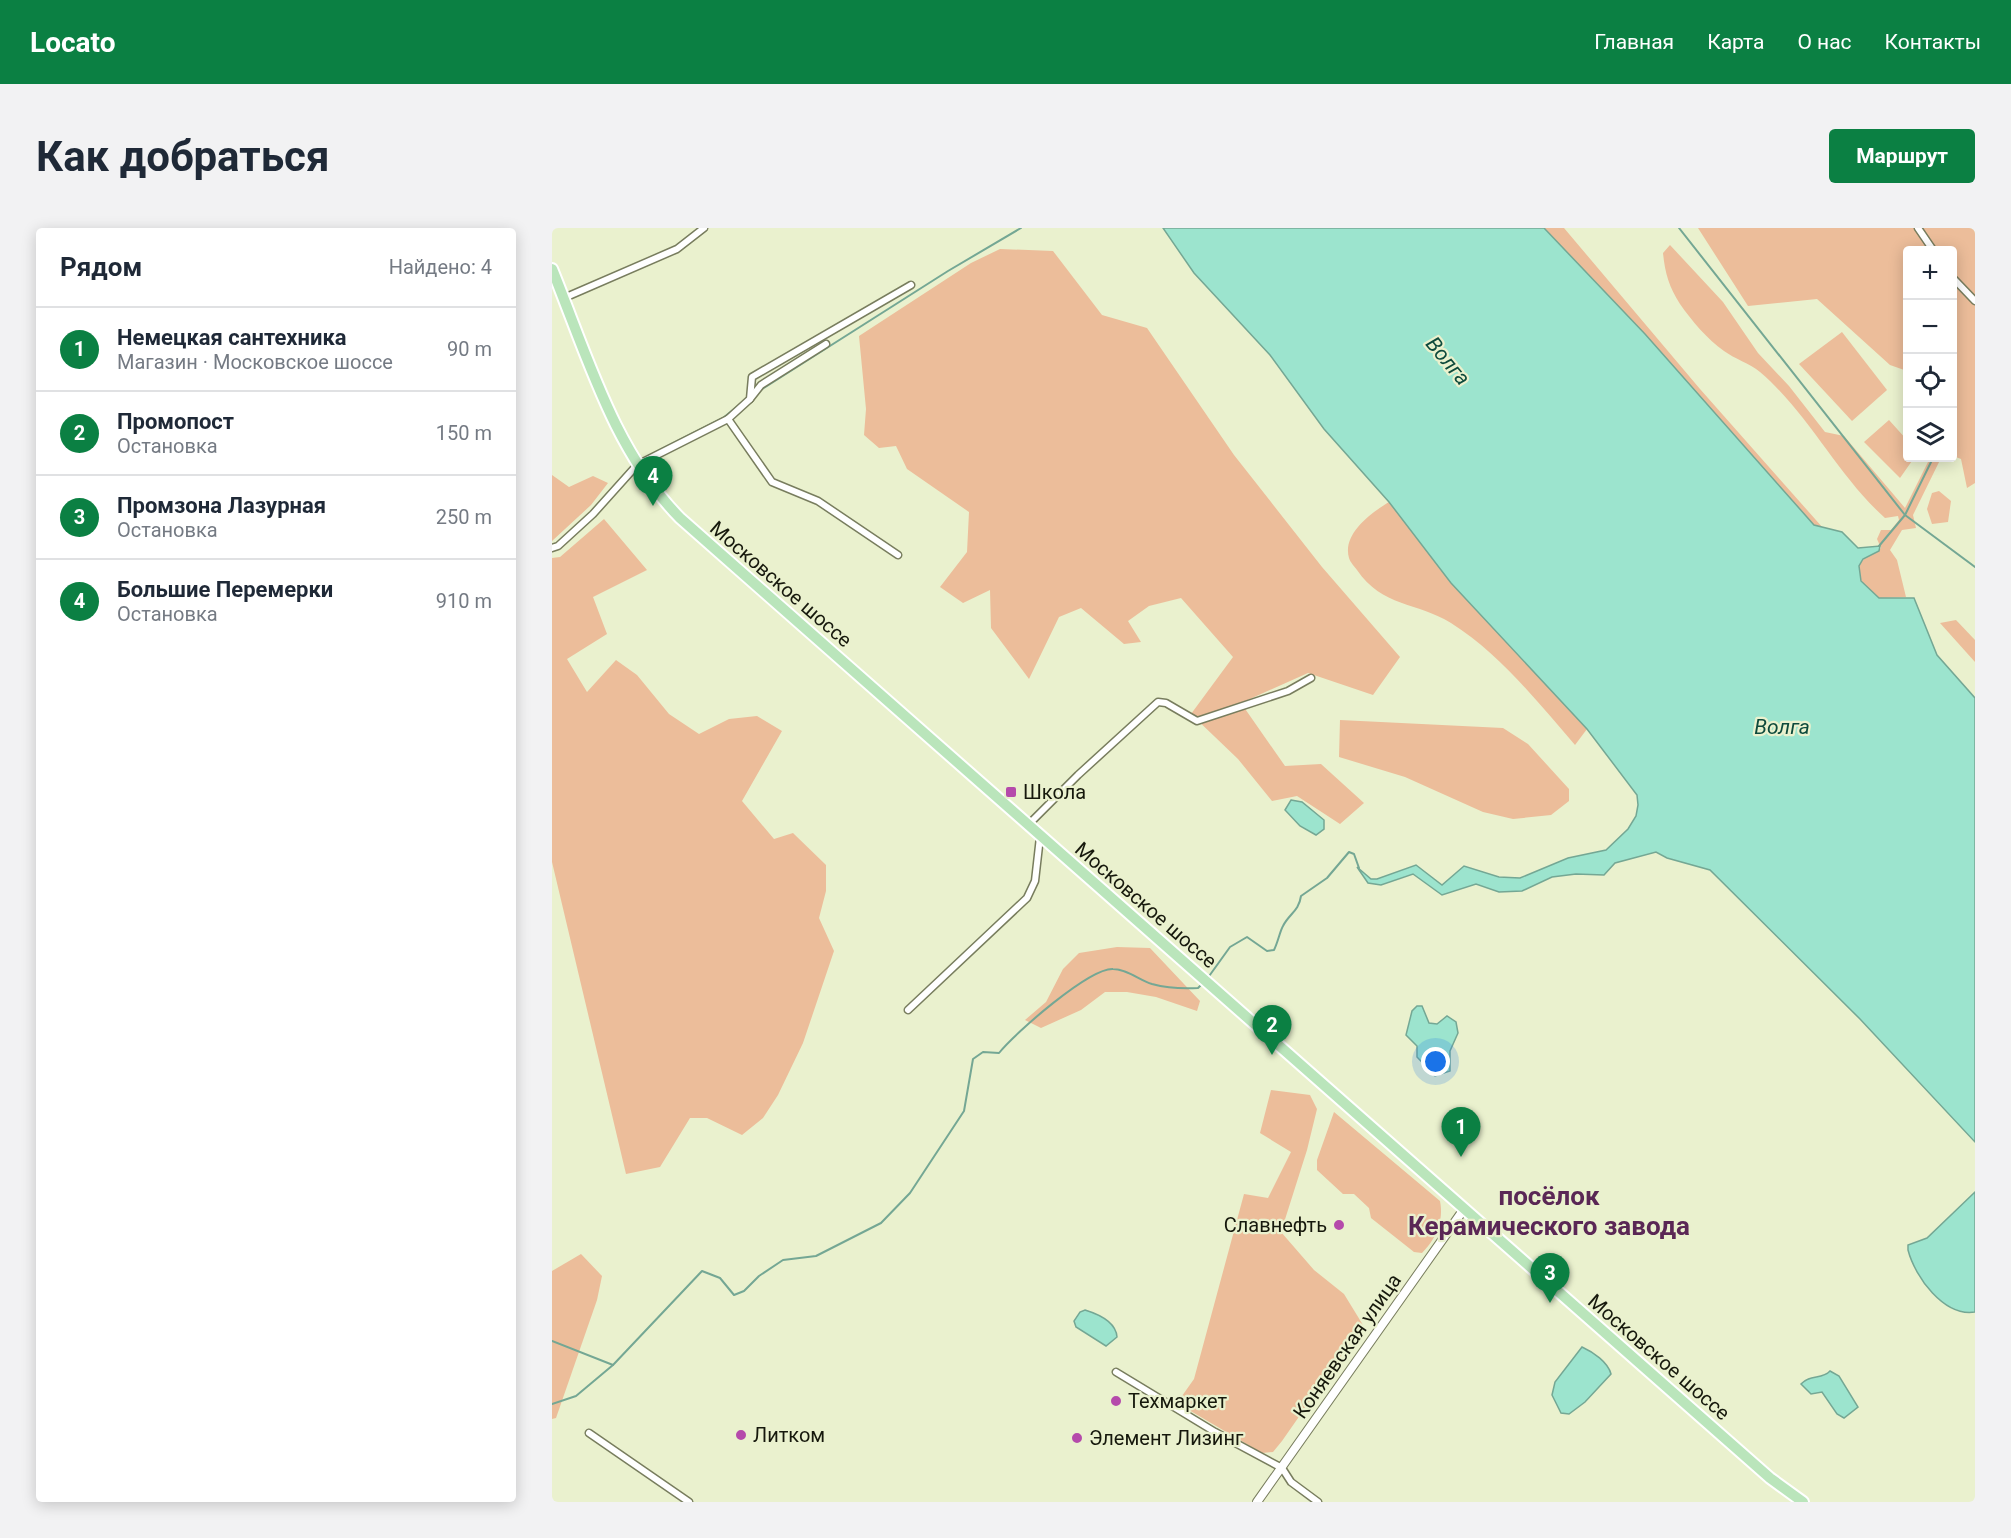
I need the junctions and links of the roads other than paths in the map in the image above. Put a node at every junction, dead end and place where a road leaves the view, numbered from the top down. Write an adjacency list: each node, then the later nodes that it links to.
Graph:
1 (704, 228): 7 (street)
2 (1918, 228): 3 (street)
3 (1930, 246)
4 (552, 269): 7 (main road, Московское шоссе)
5 (1957, 281): 8 (street)
6 (911, 285): 10 (street)
7 (564, 298): 12 (main road, Московское шоссе)
8 (1975, 301)
9 (826, 344): 10 (street)
10 (750, 399): 11 (street)
11 (728, 419): 12 (street); 14 (street)
12 (637, 465): 13 (street); 16 (main road, Московское шоссе)
13 (552, 548)
14 (898, 555)
15 (1311, 678): 16 (street)
16 (1028, 826): 17 (main road, Московское шоссе)
17 (1040, 837): 18 (street); 19 (main road, Московское шоссе)
18 (908, 1010)
19 (1464, 1209): 22 (street, Коняевская улица); 26 (main road, Московское шоссе)
20 (1116, 1372): 22 (street)
21 (589, 1433): 23 (street)
22 (1282, 1468): 24 (street, Коняевская улица); 25 (street)
23 (689, 1502)
24 (1257, 1502)
25 (1318, 1502)
26 (1803, 1502)

